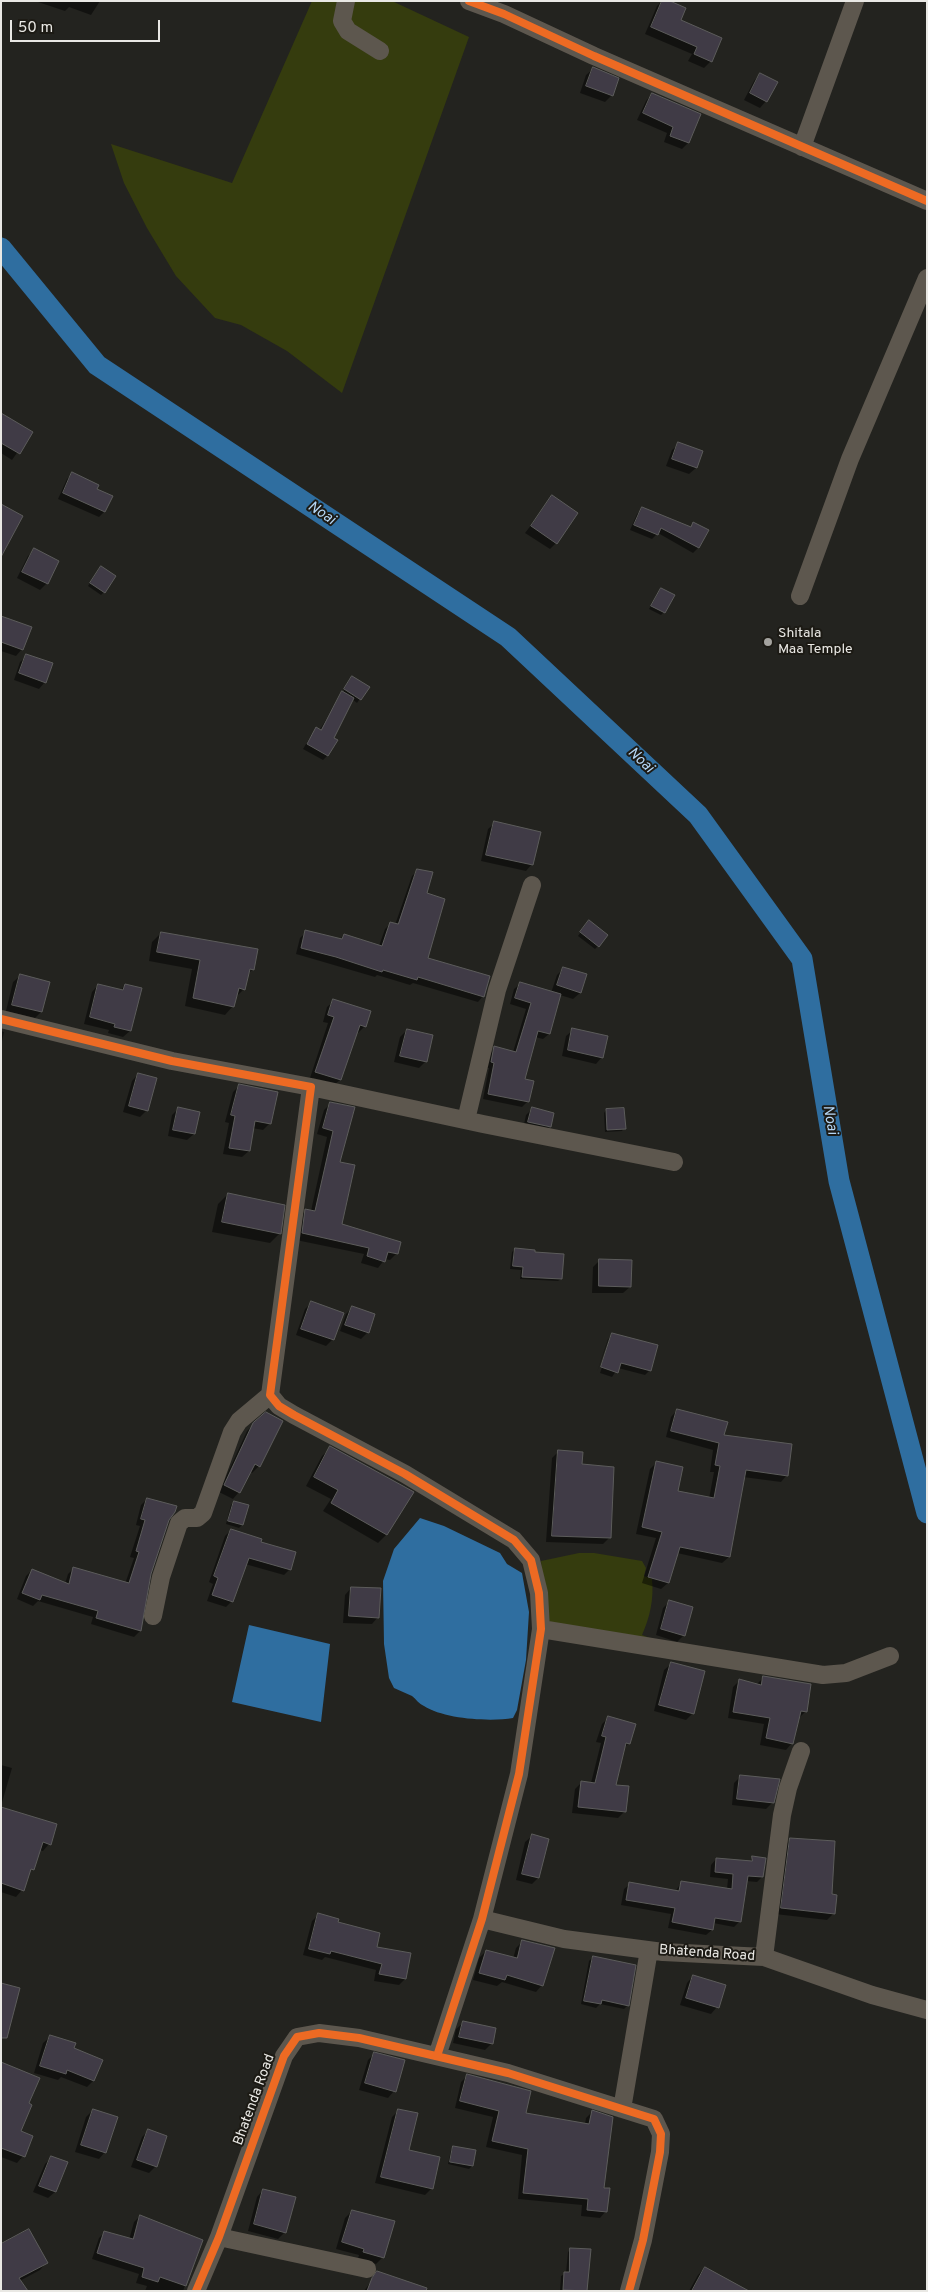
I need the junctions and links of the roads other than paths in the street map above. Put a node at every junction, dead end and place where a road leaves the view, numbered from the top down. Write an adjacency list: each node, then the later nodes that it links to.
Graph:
1 (346, 1): 5 (street)
2 (469, 1): 4 (street)
3 (855, 1): 6 (street)
4 (507, 8): 6 (street)
5 (380, 51)
6 (802, 147): 7 (street)
7 (927, 201)
8 (927, 278): 9 (street)
9 (800, 596)
10 (532, 885): 13 (street)
11 (1, 1019): 12 (street)
12 (311, 1087): 13 (street); 15 (street)
13 (466, 1120): 14 (street)
14 (674, 1162)
15 (270, 1395): 16 (street); 17 (street)
16 (153, 1616)
17 (541, 1629): 18 (street); 20 (street)
18 (890, 1656)
19 (802, 1751): 22 (street)
20 (482, 1919): 21 (street, Bhatenda Road); 24 (street)
21 (649, 1950): 22 (street, Bhatenda Road); 25 (street)
22 (764, 1957): 23 (street, Bhatenda Road)
23 (927, 2010)
24 (437, 2056): 25 (street, Bhatenda Road); 26 (street, Bhatenda Road)
25 (622, 2109): 29 (street, Bhatenda Road)
26 (219, 2237): 27 (street); 28 (street, Bhatenda Road)
27 (367, 2269)
28 (196, 2291)
29 (629, 2291)

